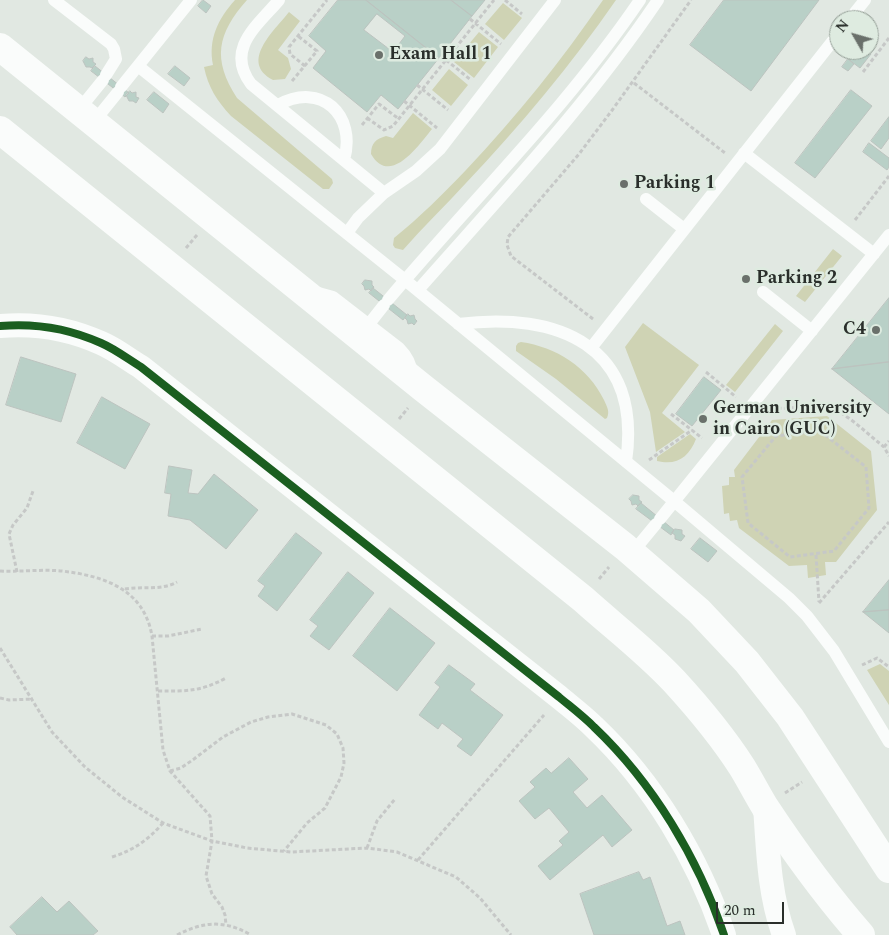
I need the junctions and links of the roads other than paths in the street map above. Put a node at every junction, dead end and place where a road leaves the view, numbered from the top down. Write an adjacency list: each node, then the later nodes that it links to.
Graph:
1 (54, 0): 13 (lane)
2 (191, 0): 11 (lane)
3 (279, 0): 14 (lane)
4 (556, 0): 20 (lane)
5 (640, 0): 26 (lane)
6 (658, 0): 27 (lane)
7 (865, 0): 8 (lane)
8 (857, 10)
9 (0, 46): 12 (main road)
10 (829, 46): 18 (lane)
11 (138, 66): 15 (lane); 23 (lane)
12 (42, 81): 13 (lane); 29 (main road)
13 (86, 101): 15 (lane)
14 (276, 104): 19 (lane); 19 (lane)
15 (101, 113): 17 (lane)
16 (0, 130): 40 (main road)
17 (136, 141)
18 (741, 158): 22 (lane); 25 (lane)
19 (344, 160): 20 (lane)
20 (384, 193): 23 (lane)
21 (646, 199): 22 (lane)
22 (684, 229): 34 (lane)
23 (347, 233): 26 (lane)
24 (889, 235): 25 (lane)
25 (874, 254): 33 (lane)
26 (406, 280): 27 (lane); 30 (lane)
27 (418, 290): 31 (lane)
28 (763, 292): 33 (lane)
29 (305, 293): 30 (lane); 35 (main road)
30 (369, 324): 35 (lane)
31 (458, 324): 34 (lane); 36 (lane)
32 (0, 326): 42 (street)
33 (812, 331): 37 (lane)
34 (591, 348): 36 (lane)
35 (418, 384): 38 (main road)
36 (626, 462): 37 (lane)
37 (674, 501): 38 (lane); 39 (lane)
38 (629, 550): 41 (main road)
39 (889, 742)
40 (765, 806): 43 (street); 44 (main road)
41 (889, 869)
42 (724, 935)
43 (784, 935)
44 (861, 935)

